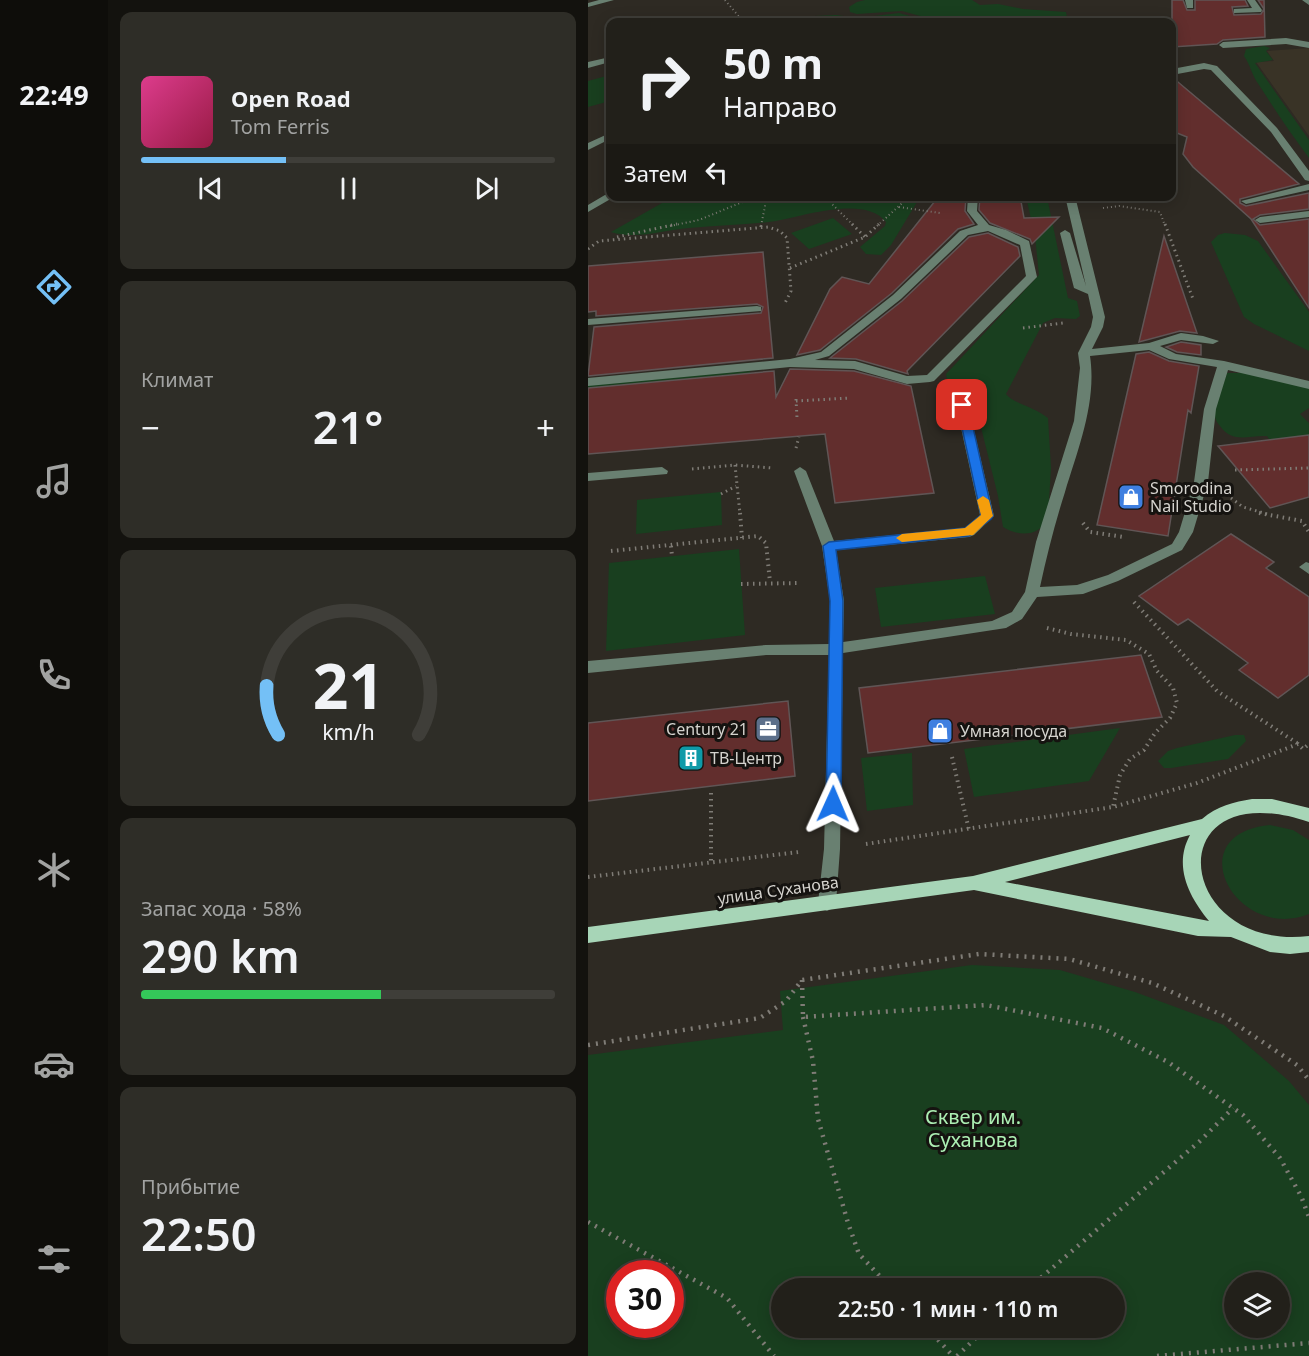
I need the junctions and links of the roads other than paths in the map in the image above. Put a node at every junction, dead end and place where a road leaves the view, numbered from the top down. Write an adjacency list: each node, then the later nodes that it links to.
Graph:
1 (610, 0): 3 (street)
2 (1251, 0): 4 (street)
3 (588, 5)
4 (1237, 11)
5 (1223, 45): 6 (street)
6 (1309, 45)
7 (606, 61): 8 (street)
8 (588, 65)
9 (1176, 71): 12 (street)
10 (606, 138): 11 (street)
11 (588, 147)
12 (1309, 178)
13 (1309, 187): 17 (street)
14 (606, 198): 18 (street)
15 (973, 201): 21 (street)
16 (1071, 201): 23 (street)
17 (1246, 201)
18 (588, 209)
19 (1309, 214): 20 (street)
20 (1260, 220)
21 (984, 226): 29 (street); 29 (street)
22 (1065, 233): 23 (street)
23 (1093, 292): 28 (street)
24 (758, 309): 25 (street)
25 (588, 322)
26 (1213, 341): 27 (street)
27 (1151, 346): 28 (street); 30 (street)
28 (1086, 348): 38 (street)
29 (790, 363): 31 (street)
30 (1224, 365): 32 (street); 38 (street)
31 (588, 382)
32 (1309, 384)
33 (962, 405): 37 (street)
34 (662, 471): 36 (street)
35 (800, 471): 37 (street)
36 (588, 477)
37 (829, 546): 39 (street)
38 (1032, 592): 39 (street)
39 (837, 650): 40 (street); 46 (street)
40 (588, 667)
41 (1309, 802): 42 (main road)
42 (1273, 804): 43 (main road); 44 (main road)
43 (1309, 815)
44 (1208, 824): 45 (main road, улица Суханова); 47 (main road)
45 (973, 883): 46 (main road, улица Суханова); 47 (main road, улица Суханова)
46 (827, 903): 48 (main road, улица Суханова)
47 (1231, 929): 49 (main road)
48 (588, 935)
49 (1309, 944)

